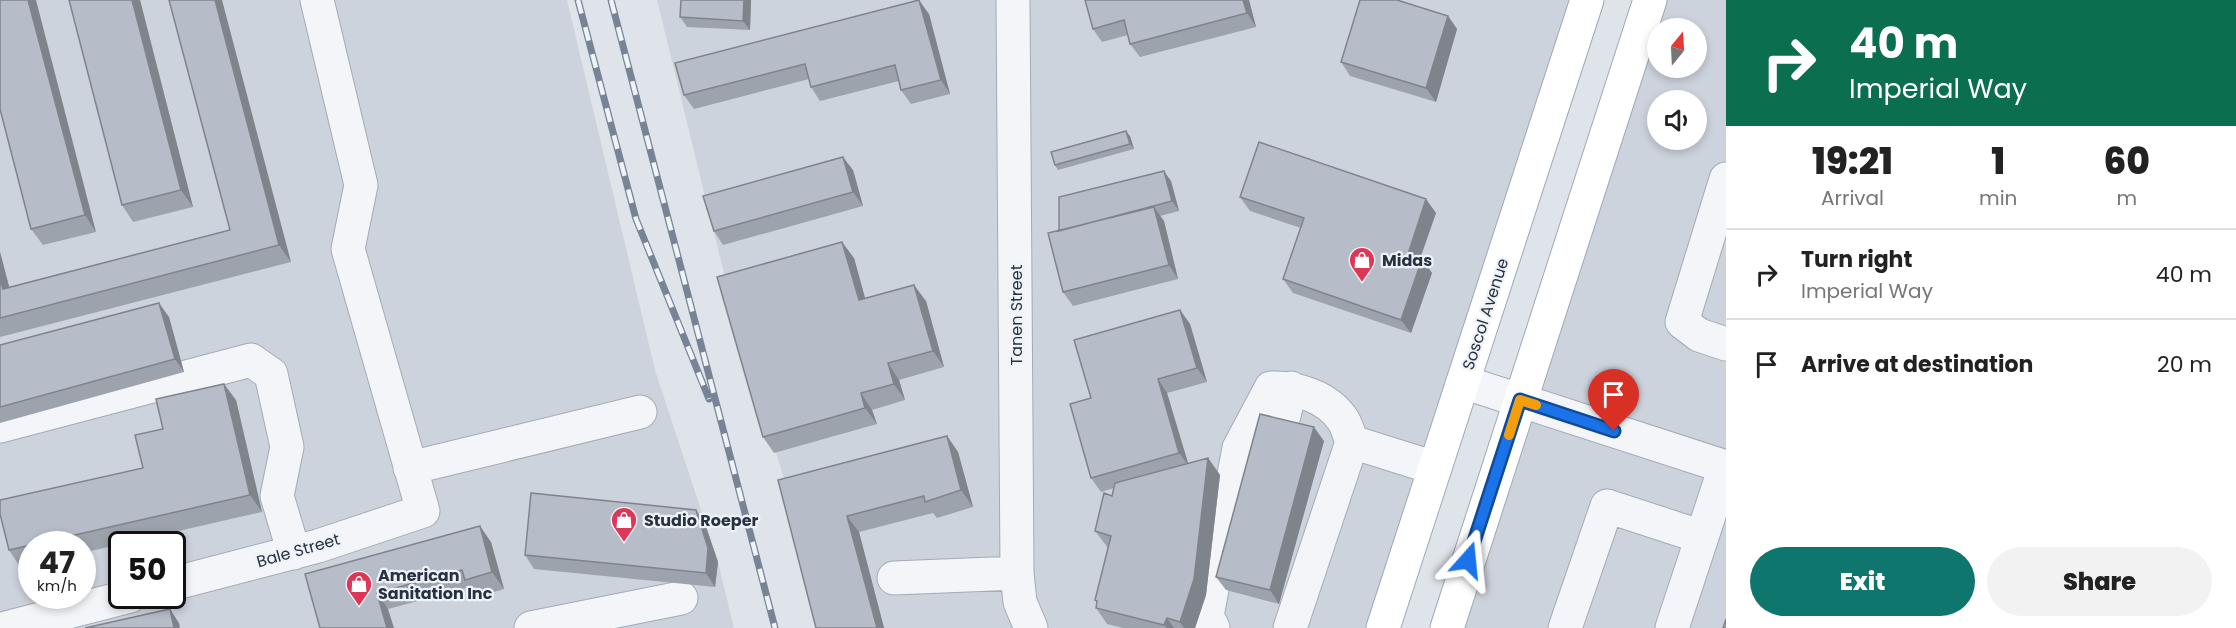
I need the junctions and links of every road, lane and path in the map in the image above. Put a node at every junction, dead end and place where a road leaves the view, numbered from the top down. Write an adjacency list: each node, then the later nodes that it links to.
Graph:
1 (317, 0): 15 (street)
2 (1013, 0): 19 (street, Tanen Street)
3 (1587, 0): 7 (main road, Soscol Avenue)
4 (1650, 0): 9 (main road)
5 (1726, 179): 6 (street)
6 (1726, 344)
7 (1463, 382): 9 (street); 16 (main road, Soscol Avenue)
8 (1291, 388): 12 (street); 13 (street); 28 (street)
9 (1520, 400): 14 (street); 32 (main road)
10 (640, 412): 15 (street)
11 (0, 426): 18 (street)
12 (1280, 431)
13 (1352, 442): 16 (street); 30 (street)
14 (1725, 467): 17 (street)
15 (410, 468): 18 (street, Bale Street)
16 (1436, 468): 31 (main road, Soscol Avenue)
17 (1702, 537): 33 (street); 34 (street)
18 (294, 553): 21 (street, Bale Street)
19 (1017, 573): 20 (street); 27 (street, Tanen Street)
20 (894, 578)
21 (186, 581)
22 (1235, 593): 29 (street)
23 (681, 598): 26 (street)
24 (108, 602): 25 (street)
25 (6, 628)
26 (534, 628)
27 (1031, 628)
28 (1213, 628)
29 (1226, 628)
30 (1290, 628)
31 (1383, 628)
32 (1446, 628)
33 (1565, 628)
34 (1672, 628)

